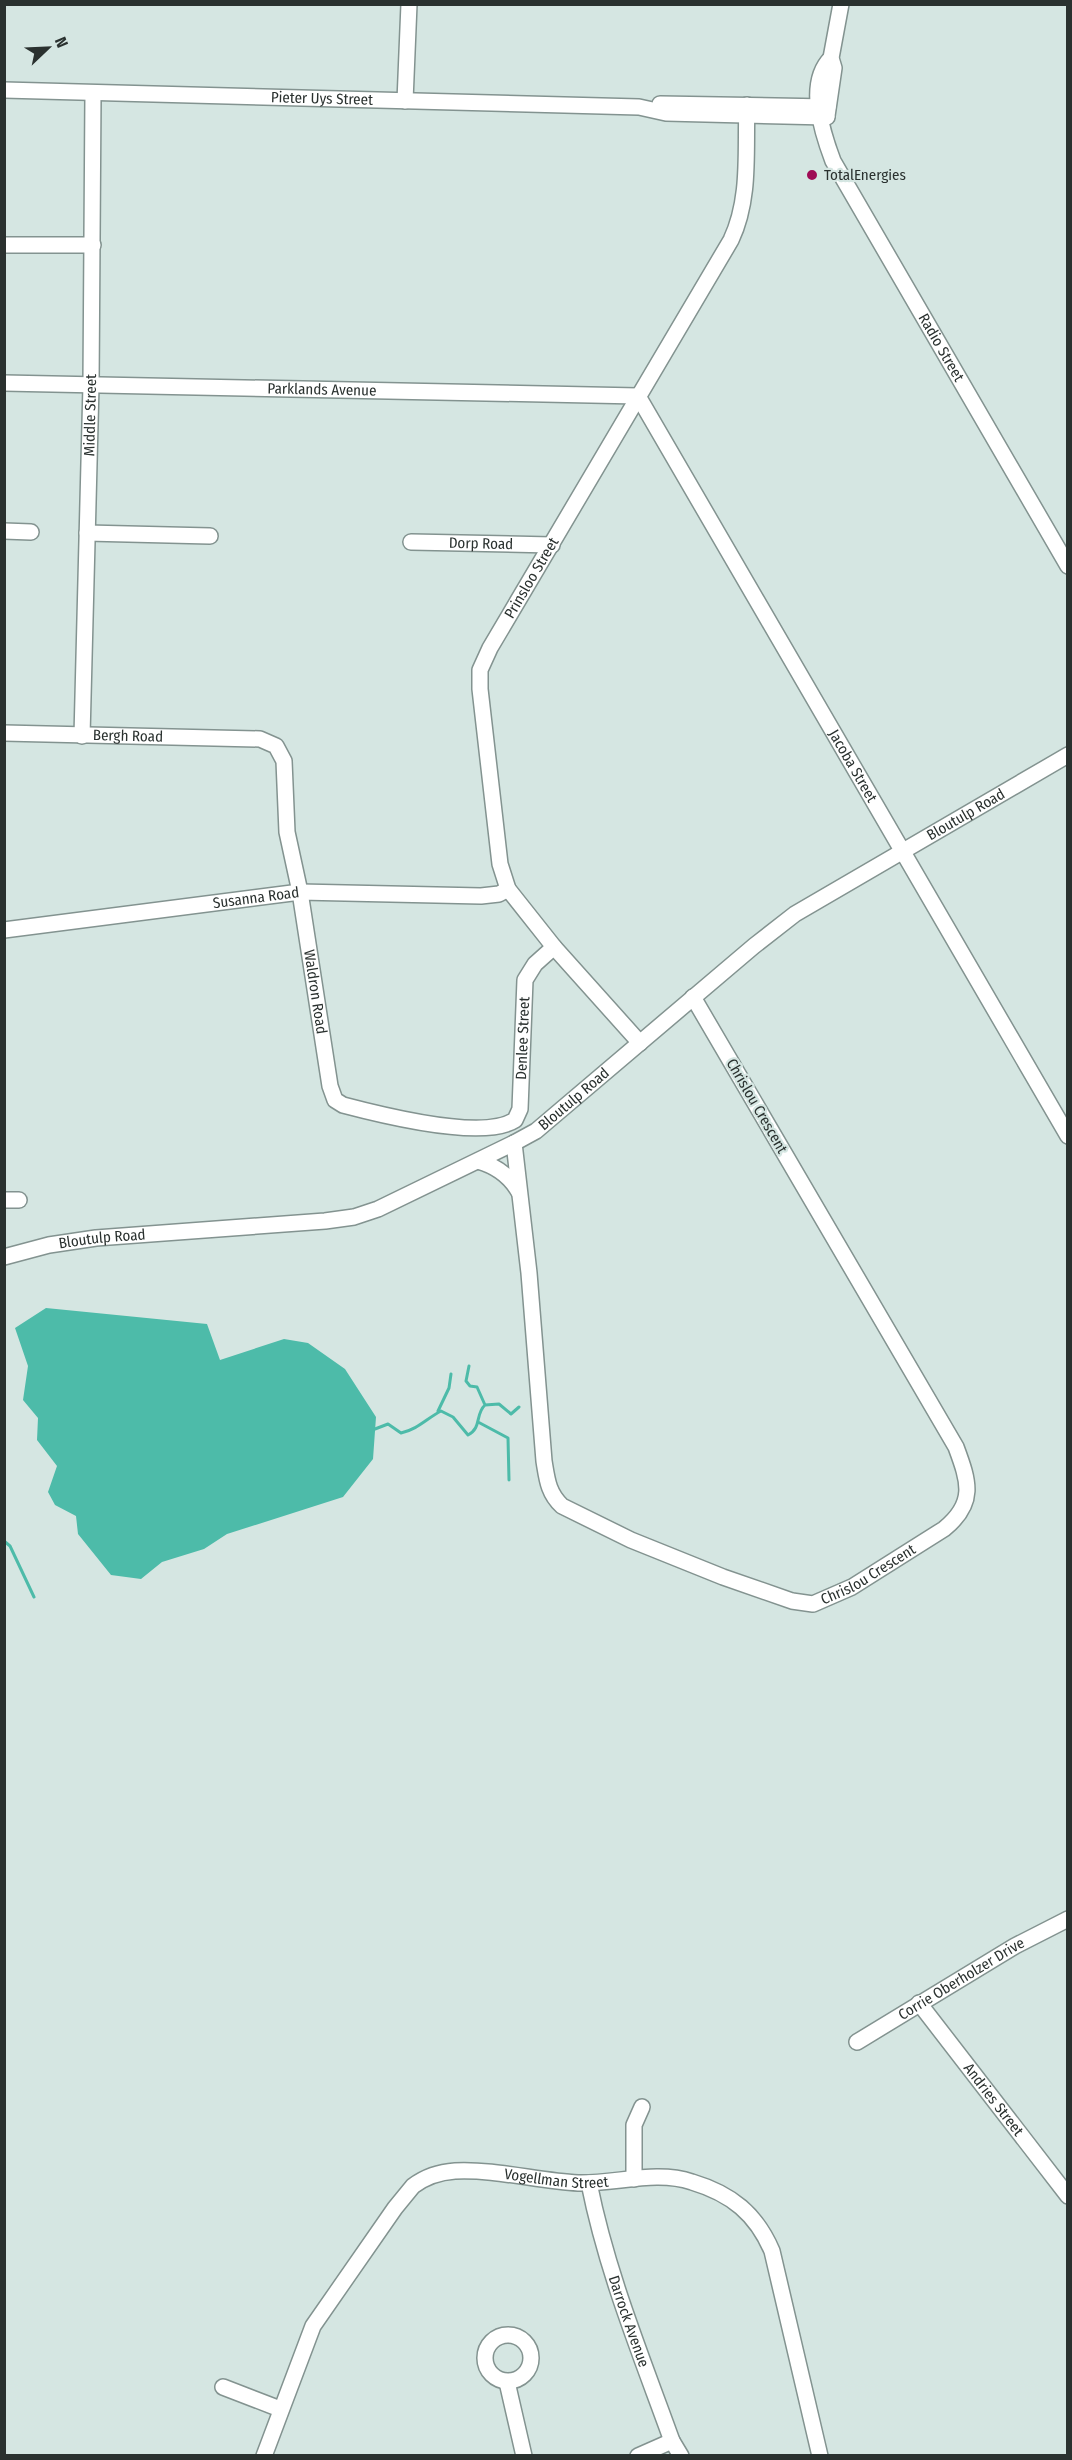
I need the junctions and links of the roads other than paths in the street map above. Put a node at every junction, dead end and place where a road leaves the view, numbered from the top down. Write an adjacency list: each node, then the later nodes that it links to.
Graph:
1 (409, 4): 5 (street)
2 (841, 4): 7 (street)
3 (4, 90): 4 (street, Pieter Uys Street)
4 (93, 94): 5 (street, Pieter Uys Street); 9 (street, Middle Street)
5 (405, 101): 6 (street, Pieter Uys Street)
6 (747, 110): 7 (street, Pieter Uys Street); 12 (street, Prinsloo Street)
7 (823, 115): 19 (street, Radio Street)
8 (4, 245): 9 (street)
9 (93, 245): 11 (street, Middle Street)
10 (4, 383): 11 (street, Parklands Avenue)
11 (91, 385): 12 (street, Parklands Avenue); 15 (street, Middle Street)
12 (638, 396): 18 (street, Prinsloo Street); 24 (street, Jacoba Street)
13 (4, 531): 14 (street)
14 (31, 532)
15 (87, 533): 16 (street); 21 (street, Middle Street)
16 (210, 536)
17 (411, 542): 18 (street, Dorp Road)
18 (552, 545): 25 (street, Prinsloo Street)
19 (1068, 566)
20 (4, 734): 21 (street, Bergh Road)
21 (82, 736): 22 (street, Bergh Road)
22 (254, 739): 26 (street, Waldron Road)
23 (1068, 755): 24 (street, Bloutulp Road)
24 (901, 850): 29 (street, Bloutulp Road); 32 (street, Jacoba Street)
25 (508, 889): 26 (street, Susanna Road); 28 (street, Prinsloo Street)
26 (300, 892): 27 (street, Susanna Road); 31 (street, Waldron Road)
27 (4, 930)
28 (554, 947): 30 (street, Prinsloo Street); 31 (street, Denlee Street)
29 (693, 997): 30 (street, Bloutulp Road); 35 (street, Chrislou Crescent)
30 (640, 1043): 33 (street, Bloutulp Road)
31 (495, 1128)
32 (1068, 1136)
33 (514, 1143): 34 (street, Bloutulp Road); 35 (street, Chrislou Crescent)
34 (478, 1161): 35 (street); 36 (street, Bloutulp Road)
35 (519, 1192)
36 (4, 1257)
37 (1068, 1919): 38 (street, Corrie Oberholzer Drive)
38 (919, 2003): 39 (street, Corrie Oberholzer Drive); 43 (street, Andries Street)
39 (857, 2042)
40 (642, 2107): 41 (street)
41 (634, 2180): 42 (street, Vogellman Street); 52 (street, Vogellman Street)
42 (590, 2183): 46 (street, Vogellman Street); 47 (street, Darrock Avenue)
43 (1068, 2196)
44 (507, 2382): 49 (street)
45 (223, 2387): 46 (street)
46 (280, 2409): 48 (street, Vogellman Street)
47 (672, 2441): 50 (street); 51 (street, Darrock Avenue)
48 (264, 2456)
49 (524, 2456)
50 (639, 2456)
51 (681, 2456)
52 (820, 2456)

